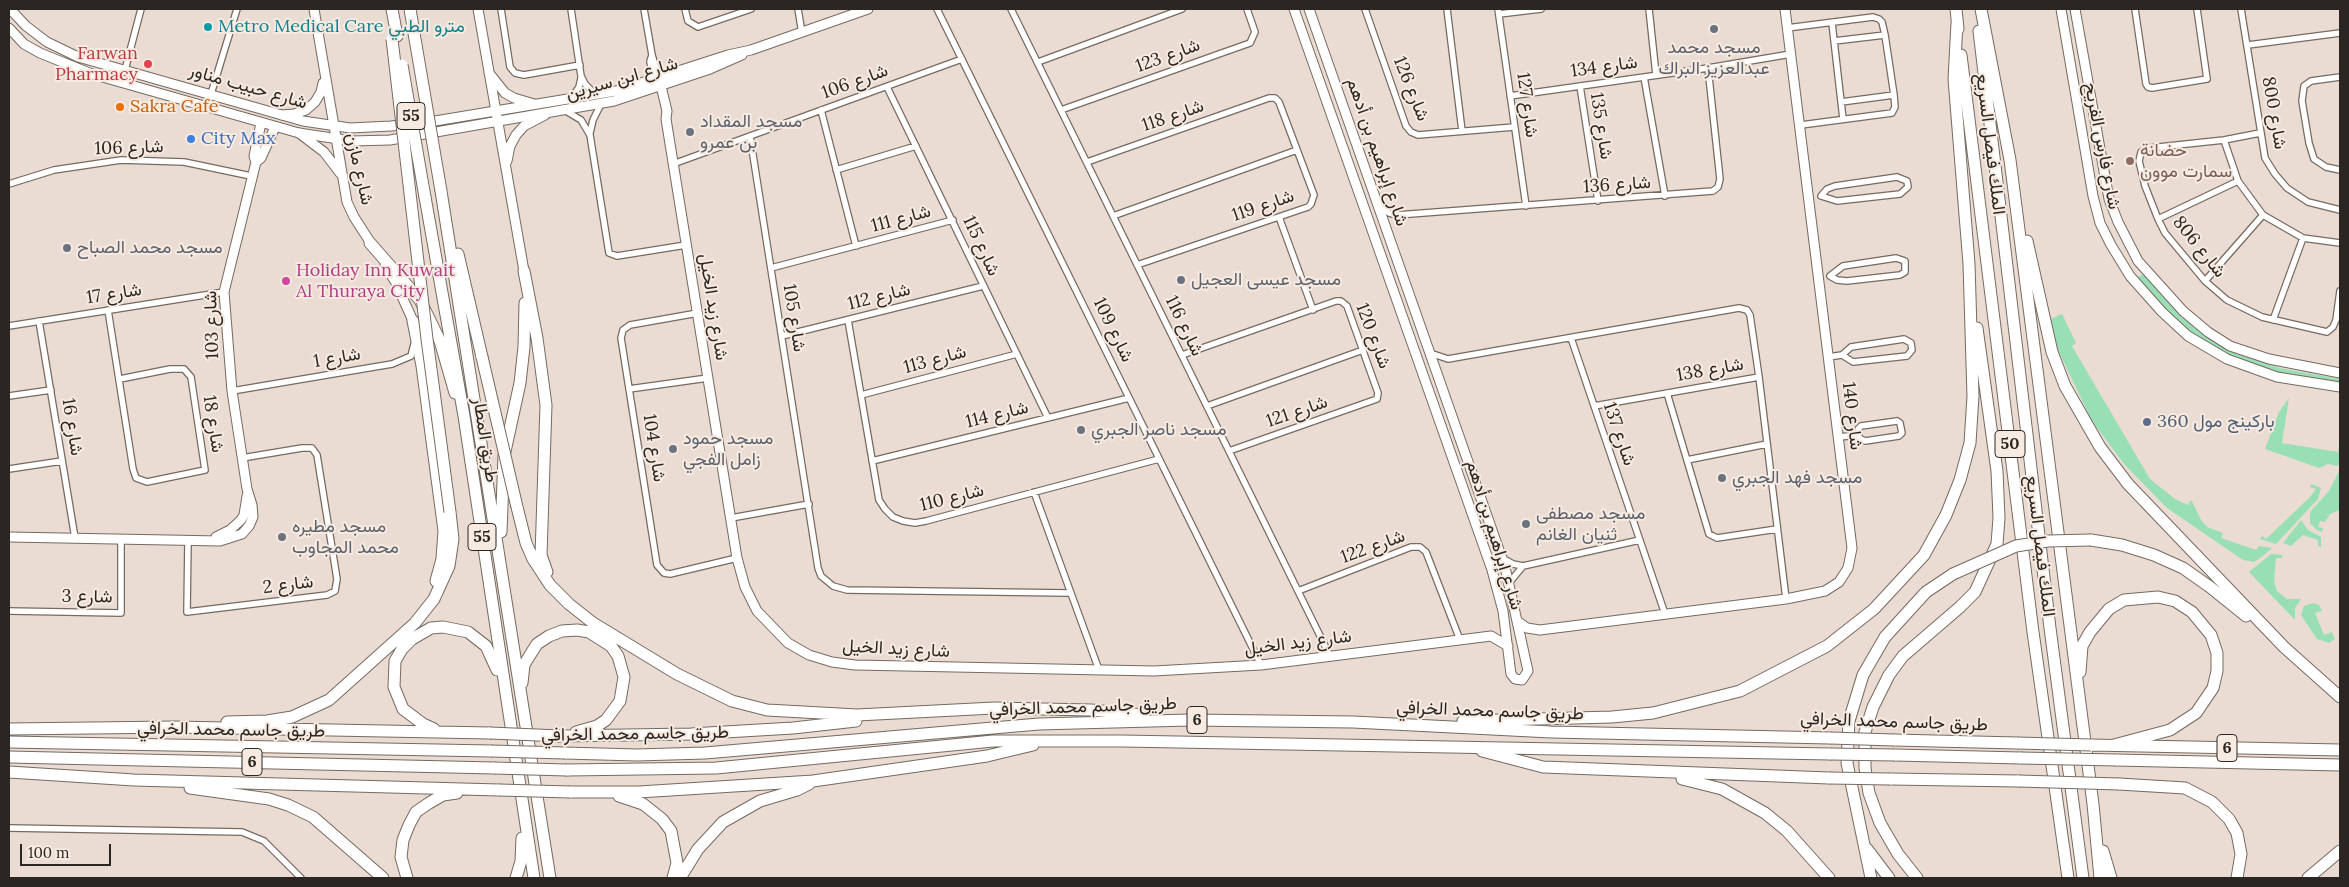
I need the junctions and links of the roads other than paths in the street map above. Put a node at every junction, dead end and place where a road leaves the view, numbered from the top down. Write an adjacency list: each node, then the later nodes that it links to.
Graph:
1 (10, 9): 57 (street, شارع حبيب مناور)
2 (141, 9): 57 (street)
3 (237, 9): 69 (street)
4 (314, 9): 55 (street, شارع مازن)
5 (410, 9): 112 (highway, طريق المطار / 55, bridge)
6 (478, 9): 58 (street)
7 (501, 9): 54 (street)
8 (571, 9): 54 (street)
9 (644, 9): 65 (street, شارع زيد الخيل)
10 (685, 9): 33 (street)
11 (750, 9): 33 (street)
12 (798, 9): 42 (street)
13 (868, 9): 34 (street, شارع ابن سيرين)
14 (937, 9): 52 (street, شارع 109)
15 (1013, 9): 53 (street, شارع 116)
16 (1182, 9): 53 (street)
17 (1247, 9): 80 (street, شارع 123)
18 (1294, 9): 46 (street, شارع إبراهيم بن أدهم)
19 (1309, 9): 41 (street, شارع إبراهيم بن أدهم)
20 (1365, 9): 93 (street, شارع 126)
21 (1447, 9): 93 (street)
22 (1541, 9): 35 (street)
23 (1649, 9): 59 (street)
24 (1785, 9): 40 (street, شارع 140)
25 (1956, 9): 38 (highway, الملك فيصل السريع / 50)
26 (1976, 9): 249 (highway, الملك فيصل السريع / 50)
27 (1981, 9): 101 (highway)
28 (2062, 9): 164 (street, شارع فارس الفريح)
29 (2075, 9): 159 (street, شارع فارس الفريح)
30 (2135, 9): 31 (street)
31 (2197, 9)
32 (2241, 9): 48 (street, شارع 800)
33 (742, 10)
34 (854, 11): 42 (street, شارع ابن سيرين)
35 (1499, 11): 73 (street, شارع 127)
36 (393, 13): 45 (highway, طريق المطار / 55)
37 (1832, 23): 40 (street); 44 (street); 47 (street)
38 (1957, 23): 132 (highway); 263 (highway, الملك فيصل السريع / 50)
39 (9, 28): 68 (street, شارع حبيب مناور)
40 (1787, 28): 50 (street, شارع 140)
41 (1317, 32): 46 (street); 49 (street, شارع إبراهيم بن أدهم)
42 (802, 33): 65 (street, شارع ابن سيرين)
43 (2340, 33): 48 (street)
44 (1885, 35): 47 (street); 71 (street)
45 (395, 37): 175 (highway, طريق المطار / 55, bridge); 209 (highway, bridge)
46 (1304, 37): 51 (street, شارع إبراهيم بن أدهم)
47 (1834, 41): 76 (street)
48 (2248, 45): 95 (street, شارع 800)
49 (1324, 51): 51 (street); 118 (street, شارع إبراهيم بن أدهم)
50 (1791, 54): 56 (street, شارع 134); 88 (street, شارع 140)
51 (1311, 57): 208 (street, شارع إبراهيم بن أدهم)
52 (962, 59): 67 (street, شارع 106); 171 (street, شارع 109)
53 (1038, 62): 80 (street, شارع 116)
54 (580, 65): 60 (street)
55 (322, 68): 83 (street); 89 (street, شارع مازن)
56 (1708, 68): 59 (street, شارع 134); 113 (street, شارع 136)
57 (125, 70): 63 (street, شارع حبيب مناور)
58 (488, 72): 77 (street); 81 (street)
59 (1656, 75): 61 (street, شارع 134)
60 (581, 76): 70 (street); 74 (street)
61 (1644, 77): 66 (street, شارع 134); 113 (street)
62 (2340, 77): 106 (street)
63 (161, 80): 64 (street, شارع حبيب مناور); 68 (street)
64 (175, 84): 69 (street, شارع حبيب مناور); 72 (street)
65 (657, 84): 70 (street, شارع ابن سيرين); 78 (street, شارع ابن سيرين); 104 (street, شارع زيد الخيل)
66 (1580, 86): 73 (street, شارع 134); 116 (street, شارع 135)
67 (887, 87): 79 (street, شارع 106); 99 (street, شارع 115)
68 (157, 92): 72 (street, شارع حبيب مناور)
69 (212, 94): 83 (street, شارع حبيب مناور)
70 (595, 94): 74 (street, شارع ابن سيرين)
71 (1894, 95): 76 (street); 85 (street)
72 (172, 96): 86 (street, شارع حبيب مناور)
73 (1510, 96): 91 (street, شارع 127)
74 (572, 97): 77 (street, شارع ابن سيرين)
75 (1269, 98): 100 (street, شارع 119); 103 (street, شارع 118)
76 (1841, 102): 85 (street)
77 (534, 104): 81 (street, شارع ابن سيرين)
78 (601, 104): 82 (street, شارع ابن سيرين); 92 (street)
79 (821, 110): 96 (street, شارع 106); 105 (street, شارع 111)
80 (1061, 110): 103 (street, شارع 116)
81 (495, 111): 87 (street); 89 (street, شارع حبيب مناور)
82 (566, 111): 84 (street, شارع ابن سيرين); 92 (street)
83 (282, 115): 89 (street, شارع حبيب مناور)
84 (545, 115): 87 (street, شارع ابن سيرين); 107 (street)
85 (1843, 119): 88 (street)
86 (261, 123): 90 (street, شارع حبيب مناور); 102 (street, شارع 103)
87 (497, 123): 97 (street, شارع حبيب مناور); 107 (street)
88 (1801, 125): 115 (street, شارع 140)
89 (333, 126): 97 (street, شارع مازن)
90 (275, 127): 94 (street, شارع حبيب مناور); 102 (street, شارع 103)
91 (1514, 127): 93 (street, شارع 126); 117 (street, شارع 127)
92 (589, 132): 130 (street)
93 (1462, 132)
94 (299, 133): 97 (street, شارع حبيب مناور); 109 (street)
95 (2260, 133): 98 (street, شارع 806); 119 (street, شارع 800)
96 (750, 136): 104 (street, شارع 106); 134 (street, شارع 105)
97 (335, 140): 109 (street, شارع مازن)
98 (2224, 140): 110 (street); 124 (street, شارع 806)
99 (916, 146): 105 (street); 125 (street, شارع 115)
100 (1297, 150): 122 (street); 123 (street, شارع 119)
101 (2010, 160): 215 (highway); 222 (highway)
102 (256, 162): 108 (street, شارع 103)
103 (1087, 162): 122 (street, شارع 116)
104 (673, 164): 130 (street, شارع زيد الخيل)
105 (836, 170): 131 (street, شارع 111)
106 (2340, 170)
107 (507, 174): 135 (street)
108 (251, 176): 111 (street, شارع 106); 141 (street, شارع 103)
109 (342, 177): 128 (street, شارع مازن)
110 (2238, 181): 120 (street); 124 (street)
111 (9, 184)
112 (441, 192): 199 (highway, طريق المطار / 55); 204 (highway, bridge)
113 (1665, 196): 116 (street, شارع 136)
114 (1821, 196): 114 (street); 115 (street)
115 (1809, 197): 137 (street, شارع 140)
116 (1598, 201): 117 (street, شارع 136)
117 (1526, 206): 121 (street, شارع 136)
118 (1379, 207): 121 (street, شارع 136); 126 (street, شارع إبراهيم بن أدهم)
119 (2340, 210)
120 (2263, 214): 127 (street); 138 (street)
121 (1398, 215): 126 (street)
122 (1113, 216): 133 (street, شارع 116)
123 (1279, 217): 133 (street, شارع 119); 143 (street)
124 (2158, 219): 138 (street, شارع 806)
125 (953, 220): 131 (street, شارع 111); 139 (street, شارع 115)
126 (1386, 227): 153 (street, شارع إبراهيم بن أدهم)
127 (2303, 238): 129 (street); 146 (street)
128 (370, 243): 148 (street, شارع مازن); 175 (highway)
129 (2340, 243)
130 (686, 245): 144 (street, شارع زيد الخيل)
131 (856, 246): 134 (street, شارع 111)
132 (1969, 264): 225 (highway); 262 (highway)
133 (1137, 265): 155 (street, شارع 116)
134 (771, 268): 150 (street, شارع 105)
135 (524, 271): 199 (highway); 204 (highway)
136 (1830, 276): 136 (street); 137 (street)
137 (1818, 278): 157 (street, شارع 140)
138 (2205, 281): 146 (street, شارع 806)
139 (983, 286): 145 (street, شارع 112); 154 (street, شارع 115)
140 (2340, 291): 146 (street, شارع 806)
141 (224, 292): 142 (street, شارع 17); 167 (street, شارع 103)
142 (108, 310): 147 (street, شارع 17); 162 (street, شارع 18)
143 (1313, 310): 152 (street, شارع 120); 155 (street, شارع 120)
144 (698, 313): 163 (street, شارع زيد الخيل); 165 (street, شارع 104)
145 (848, 320): 150 (street, شارع 112); 169 (street, شارع 110)
146 (2273, 320)
147 (39, 321): 149 (street, شارع 17); 166 (street, شارع 16)
148 (413, 322): 167 (street, شارع 1); 209 (highway)
149 (9, 326)
150 (782, 336): 188 (street, شارع 105)
151 (1570, 338): 158 (street); 161 (street, شارع 138); 174 (street, شارع 137)
152 (1363, 350): 172 (street, شارع 120); 173 (street)
153 (1430, 353): 158 (street); 160 (street, شارع إبراهيم بن أدهم)
154 (1017, 354): 169 (street, شارع 113); 176 (street, شارع 115)
155 (1182, 355): 173 (street, شارع 116)
156 (1842, 355): 156 (street); 157 (street)
157 (1828, 357): 178 (street, شارع 140)
158 (1448, 359): 160 (street)
159 (2340, 373)
160 (1437, 374): 197 (street, شارع إبراهيم بن أدهم)
161 (1759, 377): 168 (street, شارع 138); 179 (street, شارع 138)
162 (120, 378): 162 (street, شارع 18)
163 (708, 378): 165 (street); 189 (street, شارع زيد الخيل)
164 (2340, 387)
165 (629, 389): 196 (street, شارع 104)
166 (51, 390): 170 (street); 185 (street, شارع 16)
167 (232, 391): 181 (street, شارع 103)
168 (1666, 393): 174 (street, شارع 138); 183 (street, شارع 138)
169 (861, 395): 184 (street, شارع 110)
170 (9, 396)
171 (1129, 398): 176 (street, شارع 114); 182 (street, شارع 109)
172 (1375, 401): 180 (street, شارع 121)
173 (1206, 406): 180 (street, شارع 116)
174 (1594, 406): 194 (street, شارع 137)
175 (464, 416): 219 (highway, طريق المطار / 55)
176 (1048, 418): 184 (street, شارع 114)
177 (1858, 435): 177 (street); 178 (street)
178 (1839, 437): 203 (street, شارع 140)
179 (1767, 444): 183 (street); 190 (street, شارع 138)
180 (1229, 451): 201 (street, شارع 116)
181 (242, 458): 195 (street, شارع 103); 195 (street, شارع 2)
182 (1160, 459): 187 (street, شارع 110); 217 (street, شارع 109)
183 (1687, 460): 190 (street, شارع 138)
184 (872, 461): 187 (street, شارع 110)
185 (62, 462): 186 (street); 192 (street, شارع 16)
186 (9, 469)
187 (1034, 492): 202 (street)
188 (809, 504): 189 (street); 202 (street, شارع 105)
189 (731, 518): 196 (street, شارع زيد الخيل)
190 (1778, 529): 203 (street, شارع 138)
191 (9, 537): 192 (street, شارع 103)
192 (75, 538): 193 (street, شارع 103)
193 (121, 539): 195 (street, شارع 103); 205 (street, شارع 3)
194 (1640, 540): 198 (street); 206 (street, شارع 137)
195 (188, 541)
196 (737, 558): 218 (street, شارع زيد الخيل)
197 (1502, 558): 198 (street); 200 (street, شارع إبراهيم بن أدهم)
198 (1523, 566): 200 (street)
199 (501, 568): 221 (highway, طريق المطار / 55)
200 (1509, 583): 207 (street, شارع إبراهيم بن أدهم)
201 (1298, 591): 212 (street, شارع 122); 216 (street, شارع 116)
202 (1069, 593): 218 (street)
203 (1786, 599): 206 (street, شارع 140)
204 (570, 604): 223 (highway)
205 (9, 611)
206 (1665, 614): 210 (street, شارع 140)
207 (1517, 621): 210 (street, شارع 140); 213 (street, شارع إبراهيم بن أدهم)
208 (1505, 623): 211 (street); 214 (street, شارع إبراهيم بن أدهم)
209 (415, 624): 226 (highway)
210 (1540, 630): 213 (street)
211 (1491, 636): 212 (street, شارع زيد الخيل); 214 (street)
212 (1460, 640): 216 (street, شارع زيد الخيل)
213 (1522, 644): 214 (street, شارع إبراهيم بن أدهم)
214 (1508, 646)
215 (2284, 647): 220 (highway); 246 (highway, bridge)
216 (1330, 656): 217 (street, شارع زيد الخيل)
217 (1261, 665): 218 (street, شارع زيد الخيل)
218 (1099, 670)
219 (504, 684): 228 (highway); 243 (highway, طريق المطار / 55)
220 (2340, 697)
221 (522, 709): 229 (highway); 247 (highway, طريق المطار / 55)
222 (2080, 709): 233 (highway); 244 (highway)
223 (929, 712): 224 (highway); 229 (highway)
224 (1189, 720): 225 (highway, طريق جاسم محمد الخرافي / 6); 231 (highway, طريق جاسم محمد الخرافي / 6, bridge)
225 (1353, 722): 233 (highway, طريق جاسم محمد الخرافي / 6, bridge)
226 (173, 727): 227 (highway); 228 (highway)
227 (9, 729)
228 (440, 731): 229 (highway, bridge)
229 (562, 736)
230 (1051, 741): 232 (highway, طريق جاسم محمد الخرافي / 6); 235 (highway, طريق جاسم محمد الخرافي / 6, bridge); 240 (highway)
231 (9, 742)
232 (1466, 746): 236 (highway, طريق جاسم محمد الخرافي / 6, bridge); 237 (highway)
233 (2114, 746): 234 (highway, طريق جاسم محمد الخرافي / 6)
234 (2340, 750)
235 (9, 757)
236 (2340, 765)
237 (1651, 772): 259 (highway); 268 (highway, bridge)
238 (9, 774): 239 (highway)
239 (134, 780): 241 (highway); 251 (highway)
240 (813, 781): 242 (highway); 258 (highway)
241 (484, 789): 242 (highway, bridge); 252 (highway)
242 (603, 792): 257 (highway)
243 (522, 809): 253 (highway); 254 (highway, طريق المطار / 55)
244 (2095, 821): 266 (highway); 267 (highway)
245 (9, 828): 250 (street)
246 (1864, 845): 260 (highway); 261 (highway)
247 (544, 846): 255 (highway, طريق المطار / 55); 256 (highway)
248 (2340, 851): 269 (highway); 270 (highway)
249 (2081, 860): 264 (highway, الملك فيصل السريع / 50); 265 (highway)
250 (301, 878)
251 (384, 878)
252 (407, 878)
253 (516, 878)
254 (534, 878)
255 (550, 878)
256 (559, 878)
257 (673, 878)
258 (680, 878)
259 (1829, 878)
260 (1872, 878)
261 (1889, 878)
262 (1917, 878)
263 (2068, 878)
264 (2083, 878)
265 (2087, 878)
266 (2100, 878)
267 (2111, 878)
268 (2237, 878)
269 (2308, 878)
270 (2314, 878)

